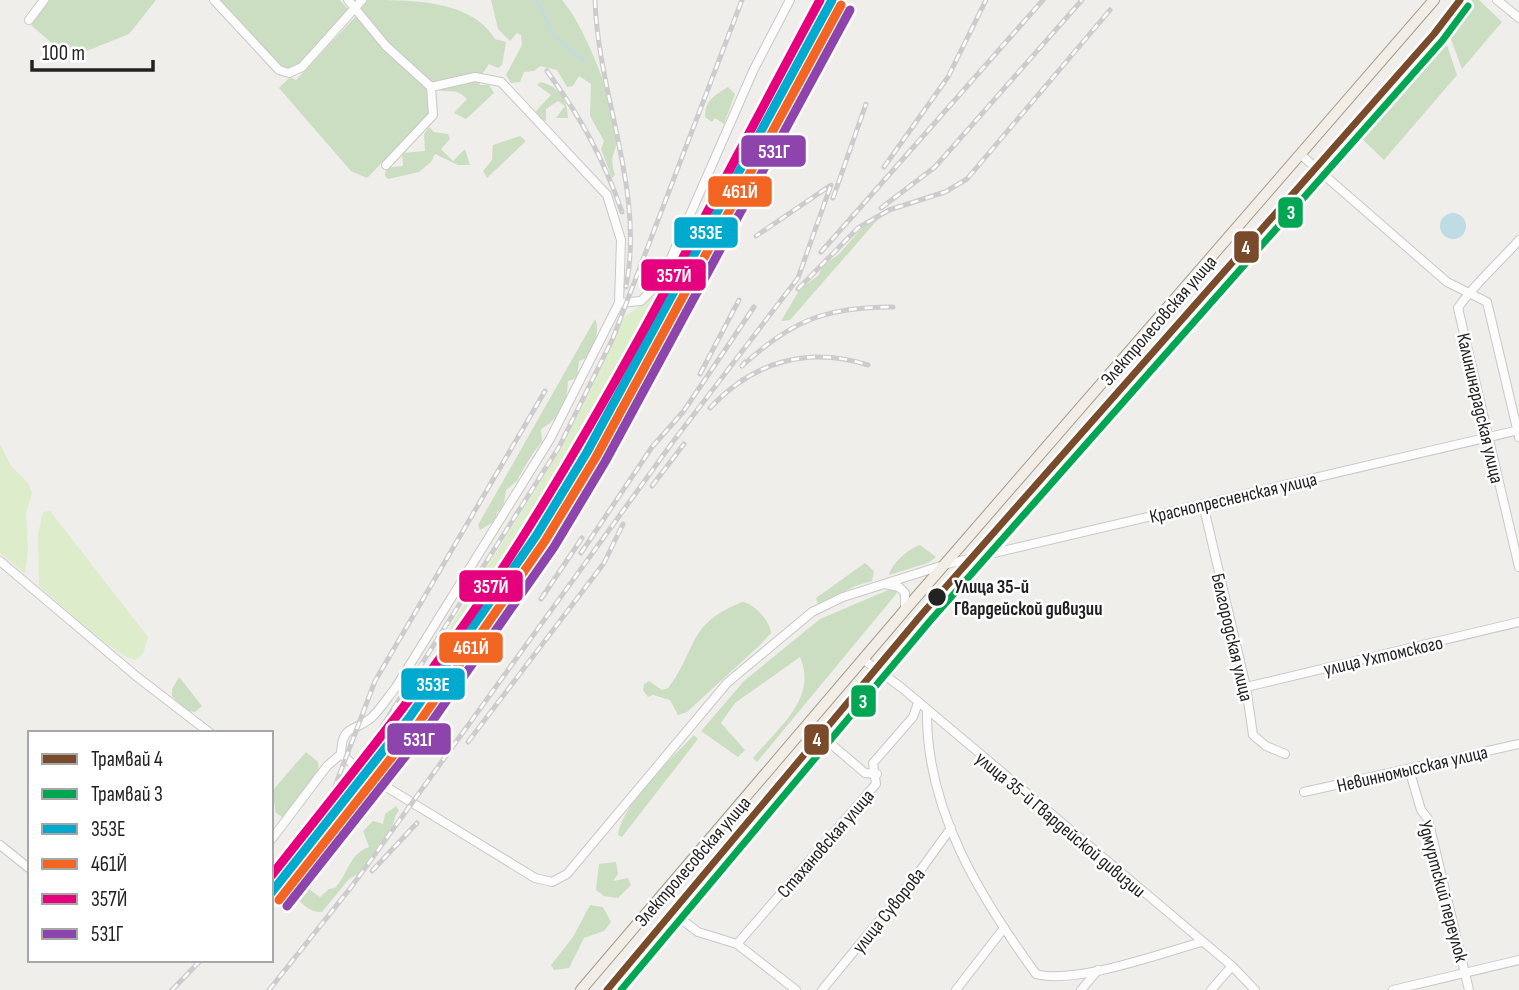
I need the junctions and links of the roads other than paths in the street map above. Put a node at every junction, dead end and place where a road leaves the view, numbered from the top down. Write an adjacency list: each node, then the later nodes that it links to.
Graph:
1 (44, 0): 10 (street)
2 (214, 0): 8 (street)
3 (348, 0): 8 (street)
4 (362, 0): 8 (street)
5 (790, 0): 16 (street)
6 (1434, 0): 12 (main road, Электролесовская улица)
7 (1497, 0): 9 (street)
8 (356, 9): 11 (street)
9 (1519, 18)
10 (29, 20)
11 (431, 87): 13 (street); 16 (street)
12 (1300, 154): 15 (street, Калининградская улица); 21 (main road, Электролесовская улица)
13 (386, 165)
14 (1519, 240): 15 (street)
15 (1469, 292): 17 (street, Калининградская улица); 18 (street, Калининградская улица)
16 (619, 303): 33 (street)
17 (1519, 433): 18 (street, Краснопресненская улица)
18 (1488, 436): 19 (street, Краснопресненская улица); 22 (street, Калининградская улица)
19 (1203, 505): 21 (street, Краснопресненская улица); 27 (street, Белгородская улица)
20 (0, 561): 30 (street)
21 (947, 564): 23 (street, Краснопресненская улица); 24 (main road, Электролесовская улица)
22 (1519, 568)
23 (885, 584): 24 (street); 33 (street, Краснопресненская улица)
24 (905, 610): 26 (main road, Электролесовская улица)
25 (1519, 622): 27 (street, улица Ухтомского)
26 (864, 660): 28 (street, улица 35-й Гвардейской дивизии); 50 (main road, Электролесовская улица)
27 (1246, 687): 34 (street, Белгородская улица)
28 (918, 703): 29 (street, улица 35-й Гвардейской дивизии); 36 (street, Стахановская улица)
29 (928, 712): 38 (street); 44 (street, улица 35-й Гвардейской дивизии)
30 (207, 731)
31 (831, 744): 36 (street)
32 (1519, 744): 35 (street, Невинномысская улица)
33 (341, 754): 39 (street)
34 (1284, 754)
35 (1409, 769): 37 (street, Невинномысская улица); 49 (street, Удмуртский переулок)
36 (877, 774): 45 (street, Стахановская улица)
37 (1304, 792)
38 (951, 828): 43 (street); 52 (street, улица Суворова)
39 (273, 837)
40 (0, 845): 41 (street)
41 (28, 867)
42 (681, 919): 45 (street)
43 (1004, 928): 48 (street); 53 (street)
44 (1202, 942): 47 (street, улица 35-й Гвардейской дивизии); 48 (street)
45 (737, 944): 51 (street)
46 (1519, 960): 49 (street)
47 (1233, 967): 55 (street); 56 (street, улица 35-й Гвардейской дивизии)
48 (1098, 970): 54 (street)
49 (1466, 973): 57 (street); 58 (street, Удмуртский переулок)
50 (581, 990)
51 (796, 990)
52 (822, 990)
53 (956, 990)
54 (1081, 990)
55 (1211, 990)
56 (1255, 990)
57 (1393, 990)
58 (1469, 990)

